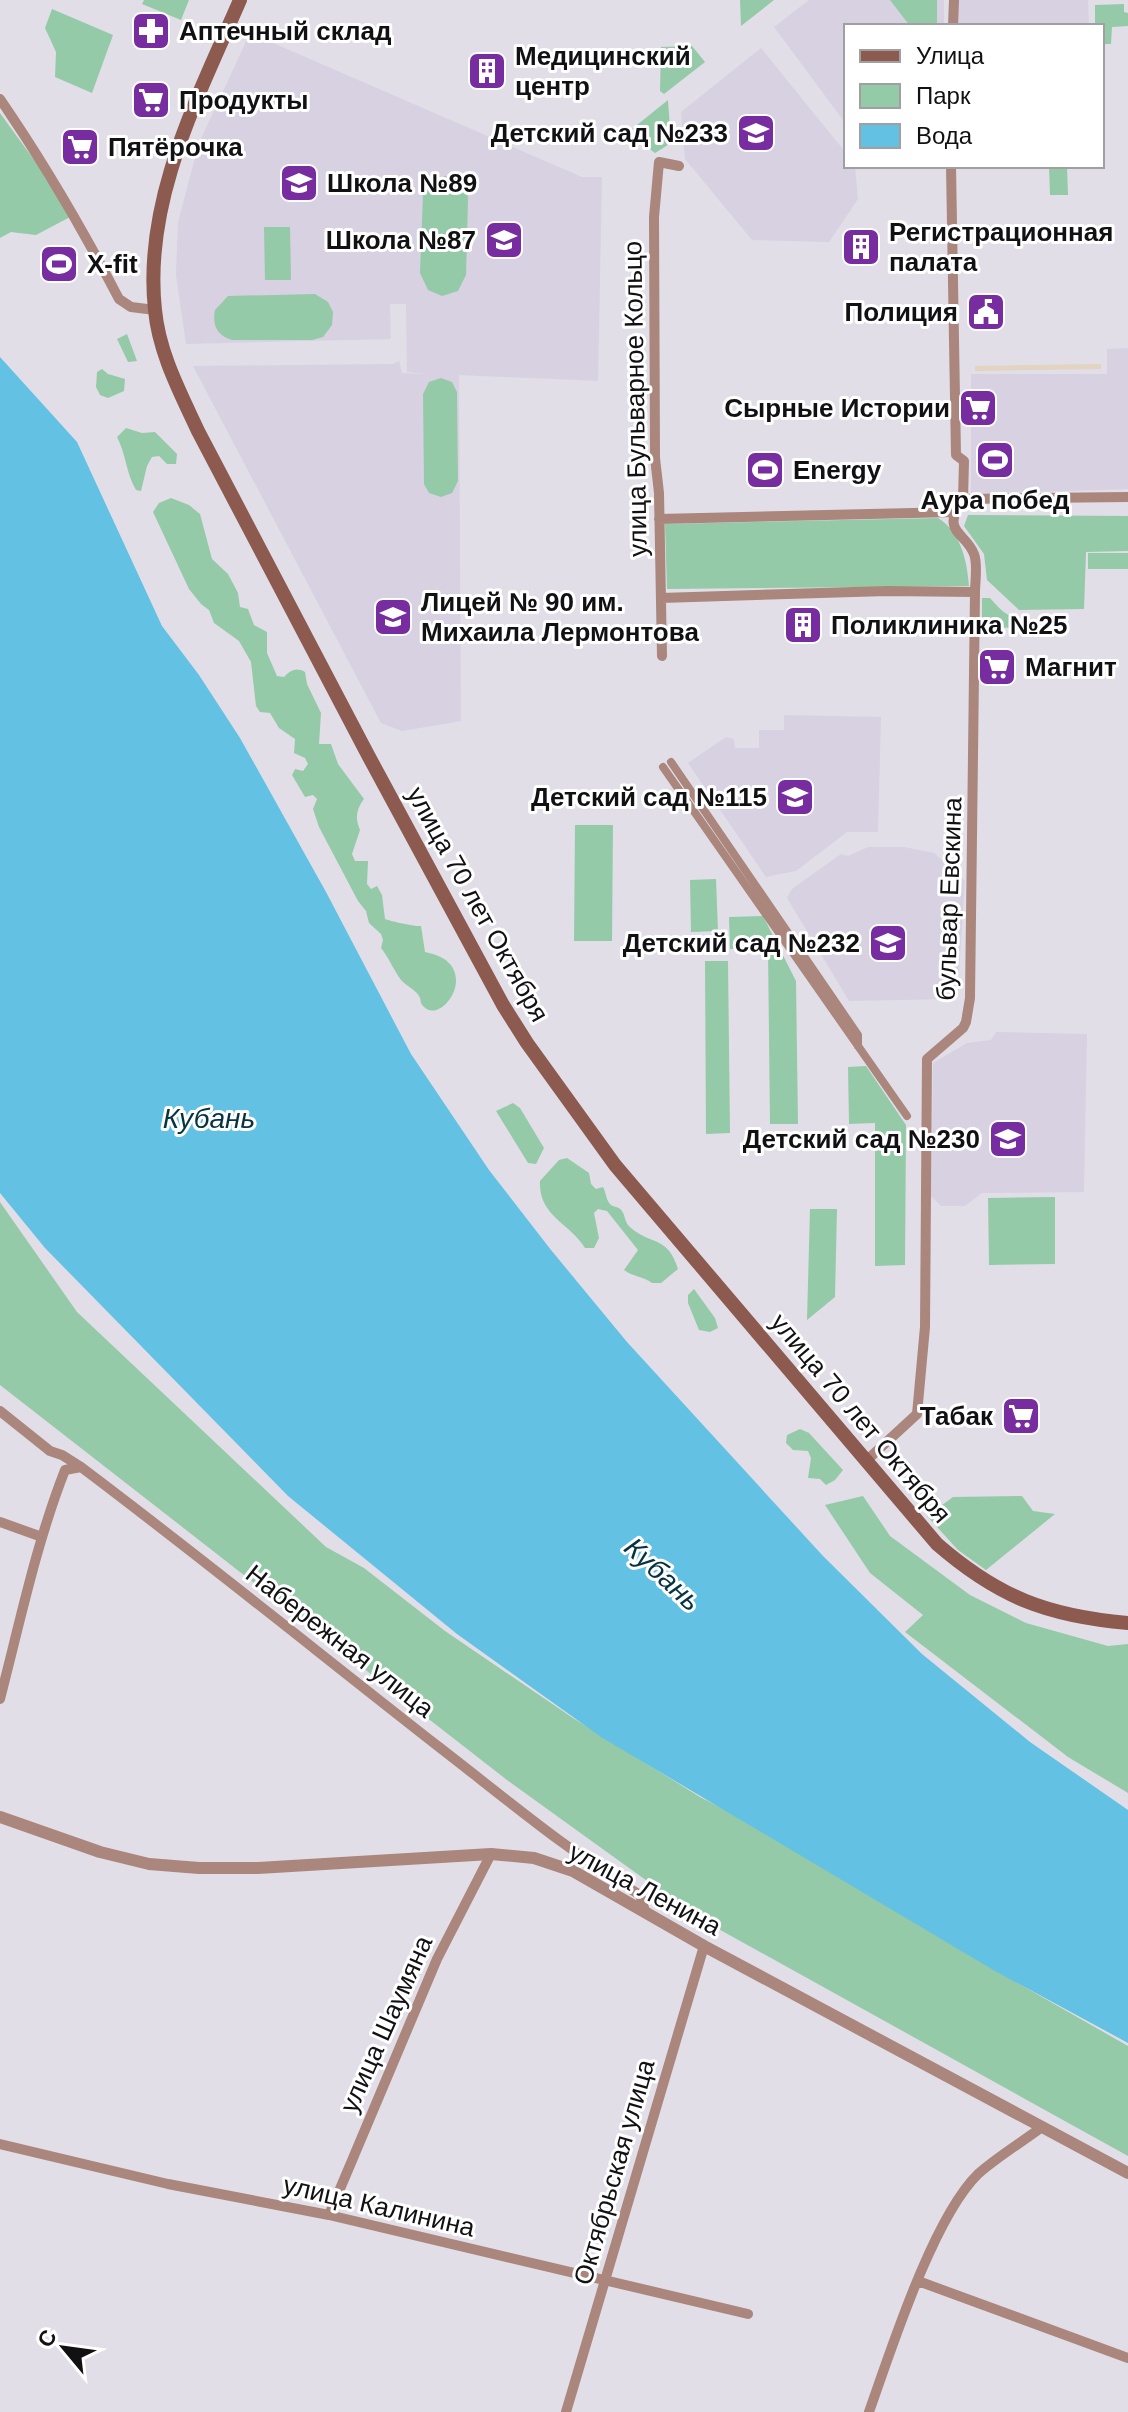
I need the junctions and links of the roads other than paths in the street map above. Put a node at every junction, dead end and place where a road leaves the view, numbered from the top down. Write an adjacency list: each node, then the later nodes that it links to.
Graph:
1 (240, 0): 7 (main road, улица 70 лет Октября)
2 (954, 0): 3 (street)
3 (953, 24)
4 (0, 99): 7 (street)
5 (679, 166): 11 (street, улица Бульварное Кольцо)
6 (951, 168): 9 (street)
7 (155, 310): 19 (main road, улица 70 лет Октября)
8 (1128, 497): 9 (street)
9 (963, 499): 10 (street)
10 (955, 512): 11 (street); 12 (street, бульвар Евскина)
11 (659, 519): 13 (street, улица Бульварное Кольцо)
12 (975, 592): 13 (street); 19 (street, бульвар Евскина)
13 (661, 598): 14 (street, улица Бульварное Кольцо)
14 (662, 656)
15 (667, 765): 16 (street)
16 (907, 1116)
17 (0, 1411): 18 (street, Набережная улица)
18 (50, 1451): 20 (street, Набережная улица); 21 (street)
19 (866, 1461): 24 (main road, улица 70 лет Октября)
20 (81, 1467): 21 (street); 28 (street, Набережная улица)
21 (65, 1470): 23 (street)
22 (0, 1522): 23 (street)
23 (42, 1537): 25 (street)
24 (1128, 1623)
25 (0, 1699)
26 (0, 1817): 27 (street, улица Ленина)
27 (491, 1854): 28 (street, улица Ленина); 33 (street, улица Шаумяна)
28 (645, 1911): 29 (street, улица Ленина)
29 (704, 1946): 30 (street, улица Ленина); 34 (street, Октябрьская улица)
30 (1042, 2127): 32 (street, улица Ленина); 35 (street)
31 (0, 2144): 33 (street, улица Калинина)
32 (1128, 2173)
33 (329, 2215): 34 (street, улица Калинина)
34 (604, 2281): 36 (street, улица Калинина); 38 (street, Октябрьская улица)
35 (918, 2281): 37 (street); 39 (street)
36 (748, 2314)
37 (1128, 2358)
38 (566, 2412)
39 (869, 2412)

